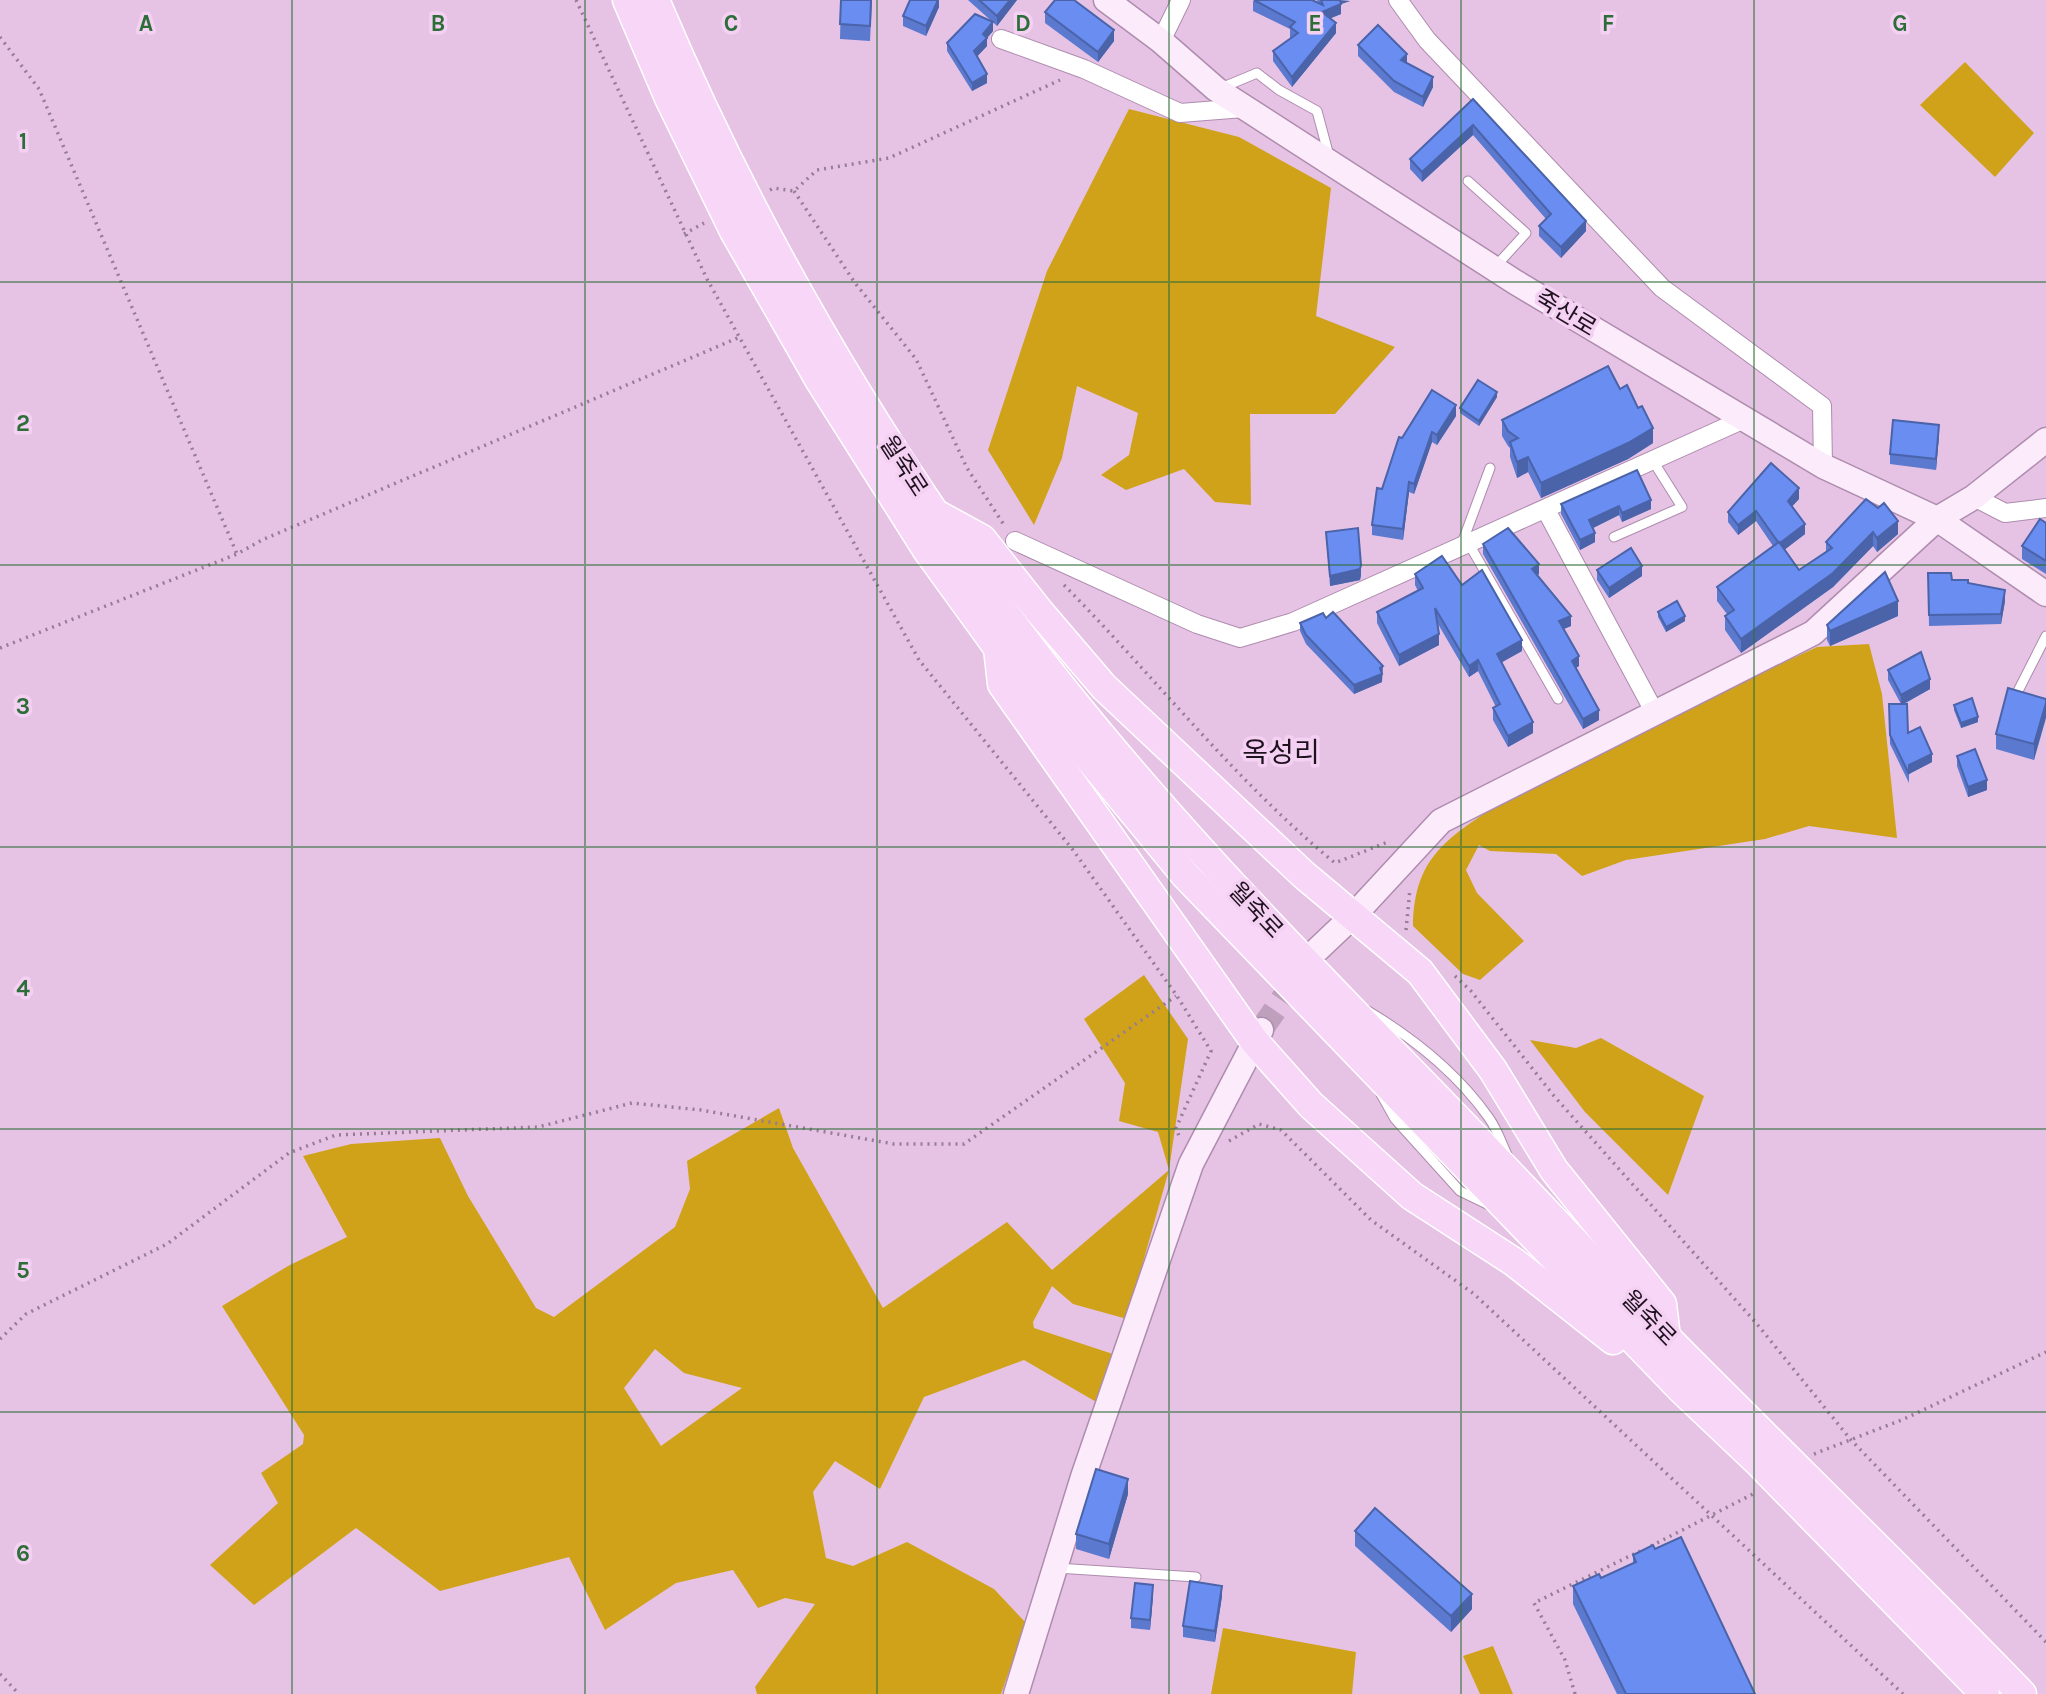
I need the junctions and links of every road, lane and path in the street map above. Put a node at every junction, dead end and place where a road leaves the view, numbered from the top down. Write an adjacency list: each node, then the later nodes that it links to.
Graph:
1 (627, 0): 36 (main road, 월죽로)
2 (655, 0): 27 (main road, 월죽로)
3 (1106, 0): 8 (street, 죽산로)
4 (1181, 0): 8 (street)
5 (1398, 0): 22 (street)
6 (0, 37): 32 (path)
7 (1001, 39): 9 (street)
8 (1161, 41): 10 (street, 죽산로)
9 (1084, 69): 11 (street); 14 (path)
10 (1216, 89): 11 (street, 죽산로); 12 (lane)
11 (1244, 108): 12 (street, 죽산로)
12 (1332, 164): 17 (street, 죽산로)
13 (1468, 181): 17 (lane)
14 (770, 190)
15 (706, 222): 16 (path)
16 (684, 234)
17 (1493, 268): 19 (street, 죽산로)
18 (740, 337): 32 (path)
19 (1742, 420): 21 (street); 22 (street, 죽산로)
20 (2046, 440): 24 (street)
21 (1653, 461): 26 (street); 29 (lane)
22 (1823, 466): 28 (street, 죽산로)
23 (1490, 468): 31 (lane)
24 (1974, 497): 25 (street); 28 (street)
25 (2046, 508)
26 (1546, 510): 31 (street); 39 (street)
27 (934, 513): 40 (main road); 44 (main road, 월죽로)
28 (1937, 519): 33 (street, 죽산로); 39 (street)
29 (1614, 537)
30 (1015, 541): 31 (street)
31 (1464, 546): 38 (lane)
32 (237, 554): 35 (path)
33 (2046, 594)
34 (2046, 636): 37 (lane)
35 (0, 648)
36 (998, 648): 43 (main road); 47 (main road, 월죽로)
37 (2015, 697)
38 (1558, 699)
39 (1655, 713): 40 (street)
40 (1354, 915): 41 (street); 44 (main road)
41 (1317, 950)
42 (1177, 996): 45 (path)
43 (1258, 1036): 47 (main road); 50 (street)
44 (1666, 1337): 57 (main road, 월죽로)
45 (0, 1339)
46 (2046, 1352): 48 (path)
47 (1681, 1389): 56 (main road, 월죽로)
48 (1813, 1455)
49 (1755, 1493): 55 (path)
50 (1055, 1568): 51 (lane); 54 (street)
51 (1196, 1577)
52 (0, 1674): 53 (path)
53 (19, 1694)
54 (1016, 1694)
55 (1575, 1694)
56 (1985, 1694)
57 (2022, 1694)

